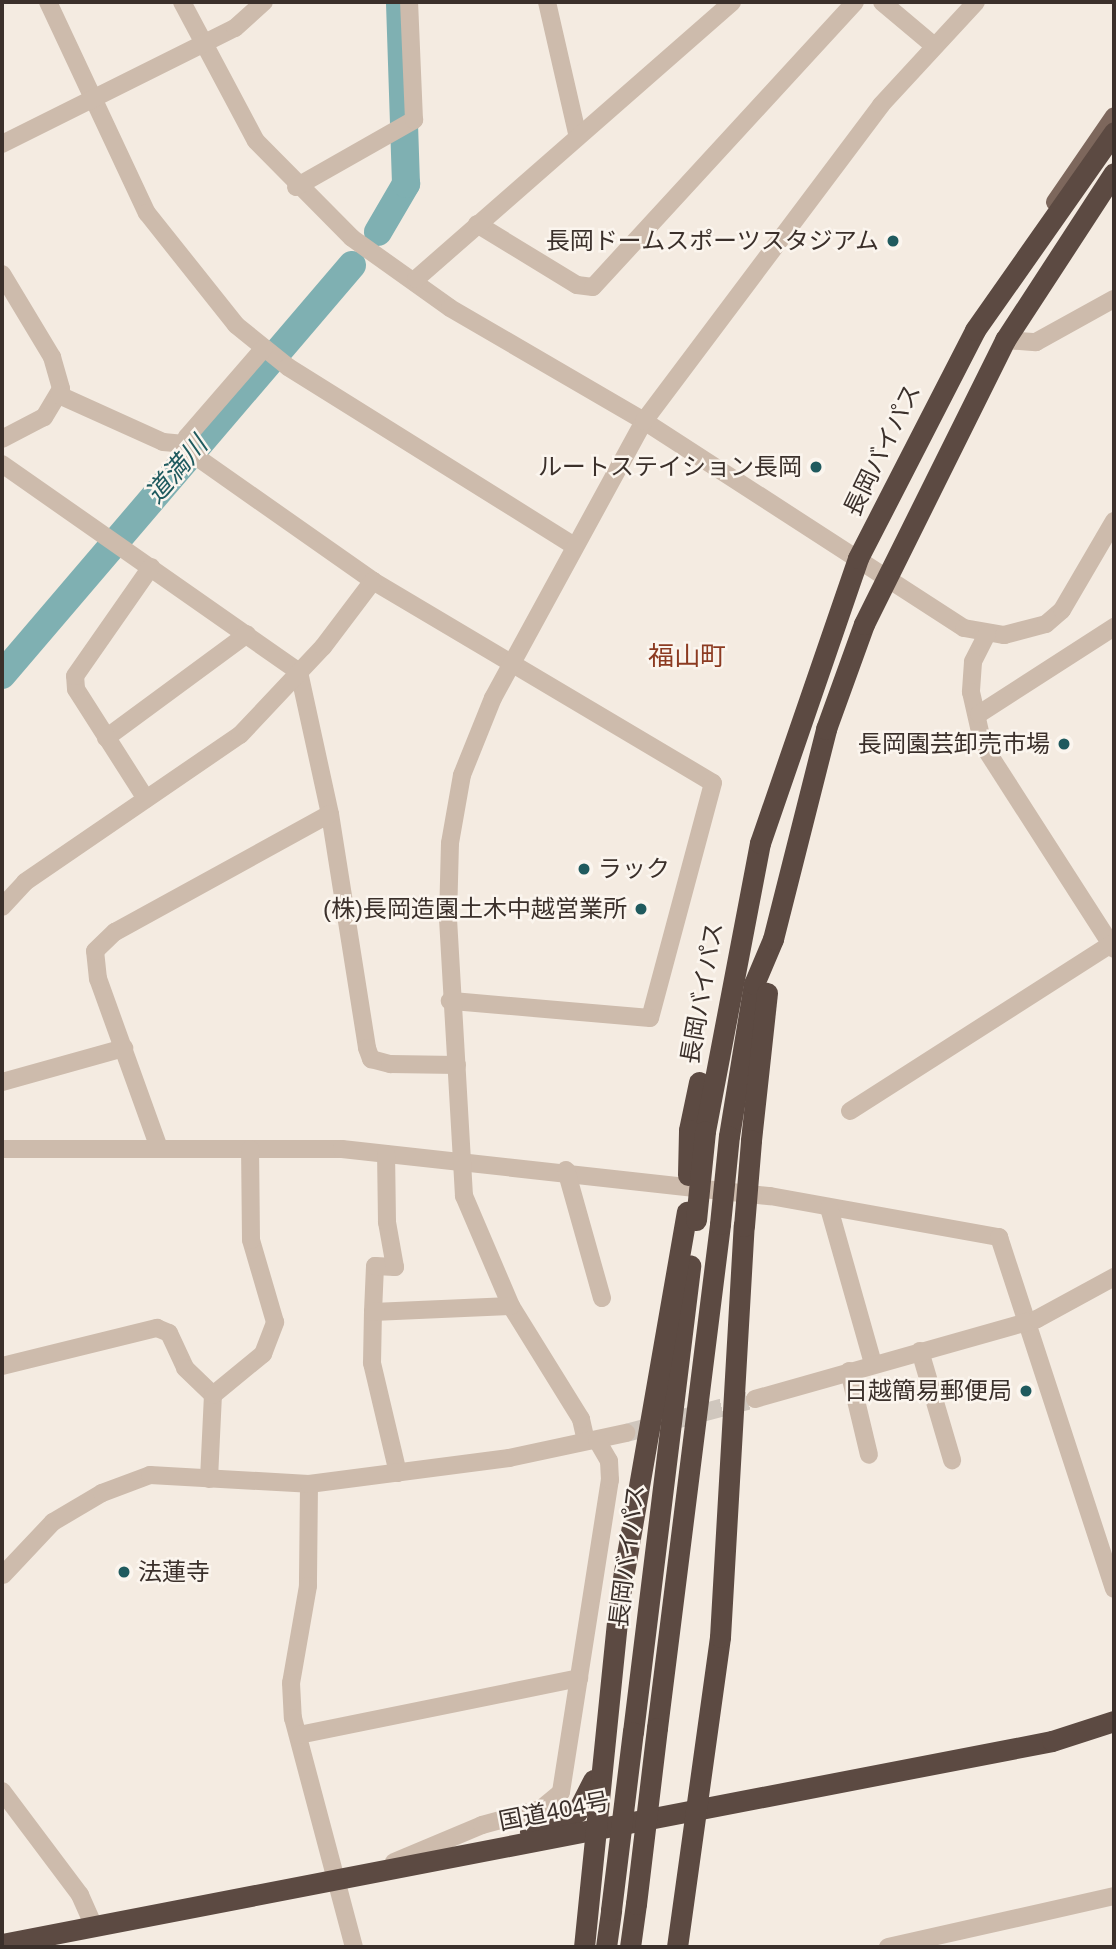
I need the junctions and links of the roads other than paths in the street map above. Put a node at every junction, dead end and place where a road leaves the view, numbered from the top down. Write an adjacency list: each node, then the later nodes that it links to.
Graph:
1 (48, 2): 12 (street)
2 (182, 2): 10 (street)
3 (264, 2): 10 (street)
4 (409, 2): 18 (street)
5 (547, 2): 15 (street)
6 (855, 2): 19 (street)
7 (882, 2): 11 (street)
8 (976, 2): 11 (street)
9 (721, 5): 15 (street)
10 (202, 46): 12 (street); 18 (street)
11 (933, 46): 27 (street)
12 (93, 101): 16 (street); 25 (street)
13 (1114, 116): 20 (main road)
14 (1114, 131): 20 (highway, 長岡バイパス)
15 (577, 133): 19 (street)
16 (2, 144)
17 (1114, 173): 24 (highway, 長岡バイパス)
18 (296, 187): 22 (street)
19 (477, 224): 22 (street)
20 (1039, 232): 33 (highway, 長岡バイパス)
21 (2, 274): 26 (street)
22 (416, 279): 27 (street)
23 (1114, 299): 24 (street)
24 (1005, 340): 35 (highway, 長岡バイパス)
25 (264, 348): 29 (street); 32 (street)
26 (59, 395): 28 (street); 29 (street)
27 (644, 421): 32 (street); 33 (street)
28 (2, 439)
29 (187, 444): 36 (street)
30 (2, 464): 34 (street)
31 (1114, 521): 39 (street)
32 (574, 546): 40 (street)
33 (858, 558): 35 (street); 61 (highway, 長岡バイパス, bridge)
34 (151, 567): 38 (street); 43 (street)
35 (883, 578): 39 (street); 47 (highway, 長岡バイパス)
36 (373, 581): 40 (street); 41 (street)
37 (1114, 627): 42 (street)
38 (247, 634): 41 (street); 43 (street)
39 (987, 634): 42 (street)
40 (511, 666): 49 (street); 49 (street)
41 (299, 672): 44 (street); 45 (street)
42 (979, 714): 48 (street)
43 (106, 738): 44 (street)
44 (146, 799): 46 (street)
45 (330, 814): 50 (street); 51 (street)
46 (2, 907)
47 (772, 939): 87 (highway, bridge); 98 (highway, 長岡バイパス, bridge)
48 (1113, 946): 53 (street)
49 (450, 1001): 51 (street)
50 (124, 1048): 52 (street); 54 (street)
51 (457, 1065): 58 (street)
52 (2, 1083)
53 (850, 1111)
54 (159, 1148): 55 (street); 56 (street)
55 (2, 1149)
56 (250, 1149): 57 (street); 71 (street)
57 (386, 1154): 58 (street); 65 (street)
58 (462, 1161): 59 (street); 64 (street)
59 (566, 1170): 60 (street); 63 (street)
60 (829, 1208): 66 (street); 68 (street)
61 (692, 1216): 85 (highway); 97 (highway, 長岡バイパス, bridge)
62 (1114, 1277): 66 (street)
63 (602, 1298)
64 (511, 1306): 65 (street); 74 (street)
65 (373, 1312): 77 (street)
66 (1022, 1322): 67 (street); 81 (street)
67 (920, 1350): 68 (street); 76 (street)
68 (873, 1363): 70 (street)
69 (2, 1366): 71 (street)
70 (849, 1371): 72 (street); 75 (street)
71 (213, 1395): 78 (street)
72 (755, 1399)
73 (626, 1433): 74 (street)
74 (591, 1441): 77 (street); 82 (street)
75 (869, 1455)
76 (952, 1460)
77 (398, 1473): 79 (street)
78 (208, 1479): 79 (street); 80 (street)
79 (309, 1484): 84 (street)
80 (2, 1575)
81 (1114, 1588)
82 (579, 1678): 84 (street); 90 (street)
83 (1114, 1721): 87 (highway, 国道404号)
84 (299, 1735): 91 (street)
85 (598, 1769): 88 (highway); 89 (highway)
86 (2, 1791): 93 (street)
87 (697, 1809): 88 (highway, 国道404号); 99 (highway)
88 (595, 1830): 89 (highway, 国道404号); 96 (highway)
89 (414, 1865): 90 (highway, 国道404号)
90 (371, 1871): 91 (highway, 国道404号)
91 (339, 1879): 93 (highway, 国道404号); 95 (street)
92 (1114, 1896): 100 (street)
93 (94, 1927): 94 (highway, 国道404号)
94 (2, 1944)
95 (354, 1947)
96 (584, 1947)
97 (606, 1947)
98 (630, 1947)
99 (677, 1947)
100 (888, 1947)

